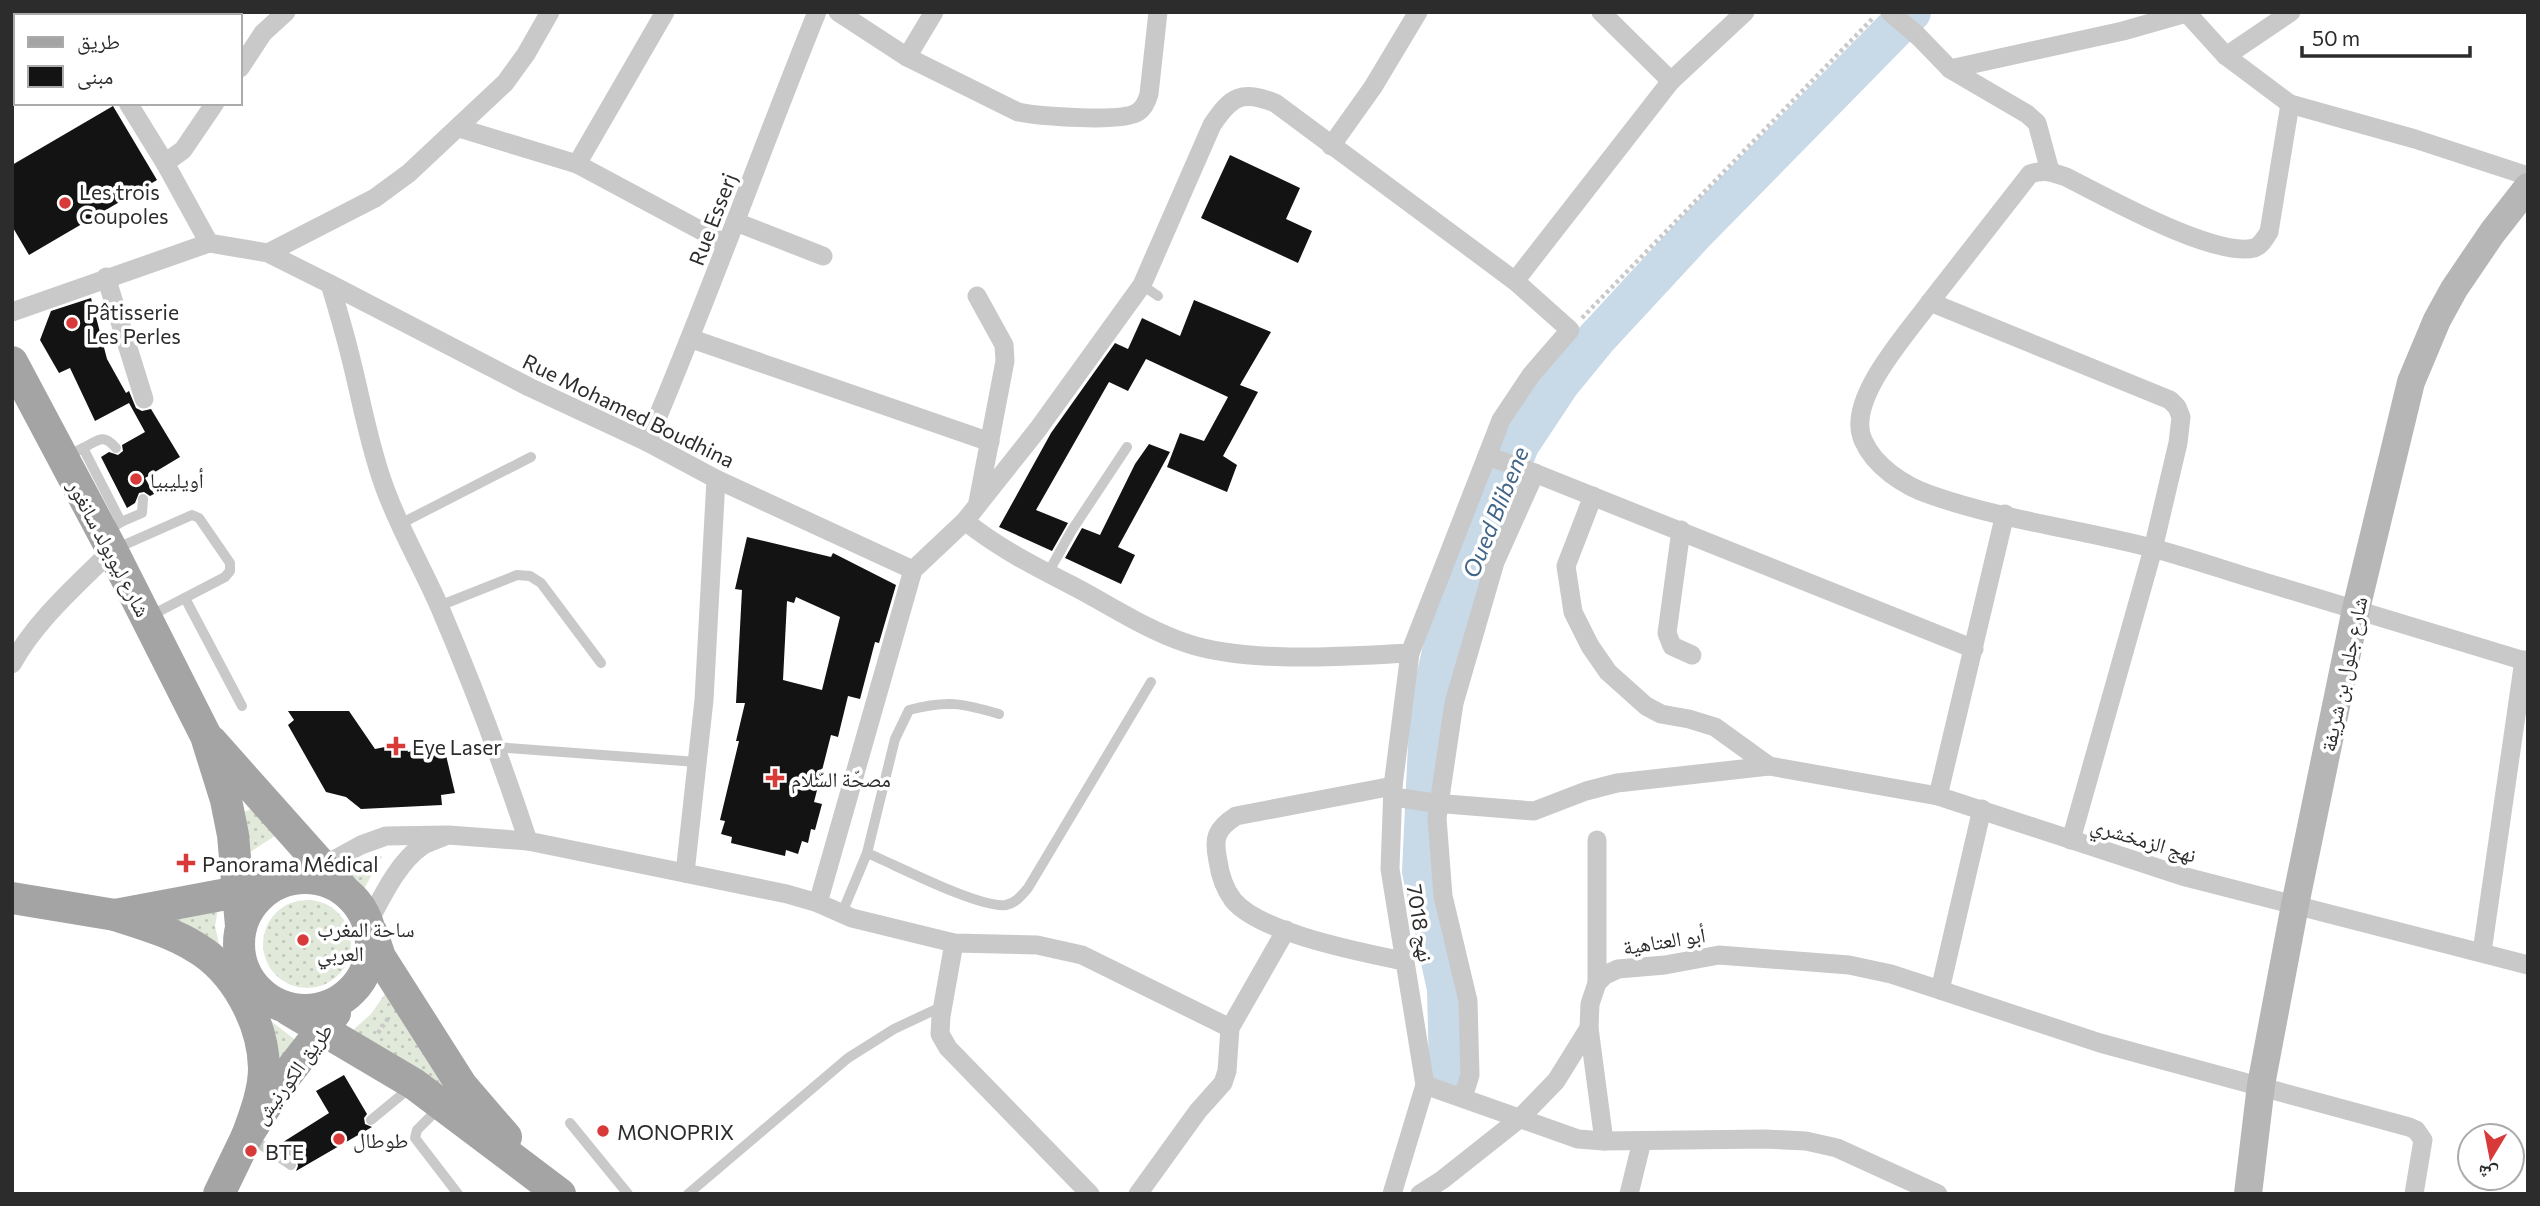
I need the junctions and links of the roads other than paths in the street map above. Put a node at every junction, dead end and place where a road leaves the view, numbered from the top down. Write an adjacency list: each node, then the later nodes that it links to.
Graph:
1 (286, 12): 16 (street)
2 (550, 12): 22 (street)
3 (665, 12): 25 (street)
4 (817, 12): 29 (street, Rue Esserj)
5 (838, 12): 15 (street)
6 (934, 12): 15 (street)
7 (1158, 12): 15 (street)
8 (1418, 12): 23 (street)
9 (1601, 12): 18 (street)
10 (1745, 12): 18 (street)
11 (2291, 12): 14 (street)
12 (1887, 13): 17 (street)
13 (2186, 13): 14 (street); 17 (street)
14 (2226, 56): 19 (street)
15 (907, 57)
16 (242, 65)
17 (1950, 69): 26 (street)
18 (1671, 80): 35 (street)
19 (2290, 104): 26 (street); 27 (street)
20 (129, 105): 24 (street)
21 (214, 105): 24 (street)
22 (459, 128): 25 (street); 32 (street)
23 (1331, 146): 35 (street); 54 (street)
24 (165, 163): 30 (street)
25 (577, 164): 31 (street)
26 (2050, 171): 38 (street)
27 (2528, 176)
28 (2528, 187): 64 (main road, شارع جلول بن شريفة)
29 (736, 222): 31 (street, Rue Esserj); 33 (street)
30 (209, 243): 32 (street, Rue Mohamed Boudhina); 34 (street)
31 (726, 244): 40 (street, Rue Esserj)
32 (268, 253): 36 (street, Rue Mohamed Boudhina)
33 (823, 256)
34 (106, 277): 39 (street); 42 (street)
35 (1515, 281): 49 (street, نهج 7018)
36 (330, 284): 43 (street, Rue Mohamed Boudhina); 56 (street)
37 (977, 296): 44 (street)
38 (1930, 302): 55 (street); 59 (street)
39 (12, 312)
40 (692, 339): 43 (street, Rue Esserj); 44 (street)
41 (12, 362): 47 (main road, شارع ليوبولد سانغور)
42 (144, 399)
43 (647, 442): 51 (street, Rue Mohamed Boudhina)
44 (990, 442): 54 (street)
45 (1127, 447): 61 (lane)
46 (116, 448): 47 (lane)
47 (72, 453): 58 (main road, شارع ليوبولد سانغور)
48 (531, 457): 56 (lane)
49 (1490, 457): 50 (street); 67 (street, نهج 7018)
50 (1529, 470): 52 (street); 81 (street)
51 (716, 479): 60 (street, Rue Mohamed Boudhina); 77 (street)
52 (1593, 496): 57 (street); 78 (street)
53 (143, 499): 58 (lane)
54 (972, 513): 60 (street); 61 (street)
55 (2004, 514): 59 (street); 66 (street)
56 (400, 524): 63 (street)
57 (1681, 530): 66 (street); 68 (street)
58 (112, 535): 62 (lane); 65 (main road, شارع ليوبولد سانغور); 71 (street)
59 (2153, 548): 64 (street); 85 (street)
60 (913, 570): 92 (street)
61 (1048, 573): 67 (street)
62 (185, 598): 65 (lane); 73 (lane)
63 (439, 606): 70 (lane); 76 (street)
64 (2356, 609): 69 (street); 93 (main road, شارع جلول بن شريفة)
65 (146, 618): 75 (main road, شارع ليوبولد سانغور)
66 (1974, 649): 80 (street)
67 (1410, 653): 79 (street, نهج 7018)
68 (1692, 655)
69 (2526, 661): 100 (street)
70 (601, 663)
71 (12, 664)
72 (1151, 681): 87 (lane)
73 (242, 706)
74 (999, 714): 87 (lane)
75 (206, 736): 89 (main road, شارع ليوبولد سانغور); 90 (main road, شارع ليوبولد سانغور)
76 (495, 747): 77 (lane); 86 (street)
77 (697, 762): 88 (street)
78 (1769, 766): 80 (street); 81 (street)
79 (1396, 794): 81 (street); 98 (street); 101 (street, نهج 7018)
80 (1938, 796): 82 (street, نهج الزمخشري)
81 (1437, 803): 114 (street)
82 (1982, 809): 85 (street, نهج الزمخشري); 104 (street)
83 (448, 835): 86 (street); 89 (street); 97 (street)
84 (1597, 839): 103 (street)
85 (2071, 840): 93 (street, نهج الزمخشري)
86 (528, 841): 88 (street)
87 (867, 853): 94 (lane)
88 (685, 873): 92 (street)
89 (312, 879): 90 (main road); 96 (main road); 97 (main road)
90 (239, 892): 95 (main road); 96 (main road, شارع ليوبولد سانغور)
91 (12, 898): 95 (main road)
92 (818, 903): 94 (street)
93 (2295, 905): 100 (street, نهج الزمخشري); 113 (main road, شارع جلول بن شريفة)
94 (842, 913): 99 (street)
95 (115, 915): 119 (main road)
96 (241, 926): 107 (main road)
97 (369, 926): 105 (main road); 123 (main road)
98 (1286, 930): 101 (street); 108 (street)
99 (954, 943): 106 (street); 108 (street)
100 (2482, 952): 102 (street, نهج الزمخشري)
101 (1403, 961): 112 (street, نهج 7018)
102 (2528, 965)
103 (1597, 983): 104 (street, أبو العتاهية); 109 (street)
104 (1940, 990): 113 (street, أبو العتاهية)
105 (350, 994): 107 (main road); 110 (main road, طريق الكورنيش)
106 (943, 1006): 127 (lane); 128 (street)
107 (283, 1007): 110 (main road)
108 (1230, 1028): 129 (street)
109 (1589, 1028): 117 (street); 121 (street)
110 (322, 1030): 111 (main road); 119 (main road, طريق الكورنيش)
111 (414, 1084): 115 (main road); 116 (lane)
112 (1425, 1084): 114 (street); 130 (street, نهج 7018)
113 (2261, 1085): 134 (main road, شارع جلول بن شريفة); 135 (street, أبو العتاهية)
114 (1464, 1097): 117 (street)
115 (442, 1105): 123 (main road); 125 (lane)
116 (370, 1119)
117 (1519, 1119): 121 (street); 131 (street)
118 (570, 1123): 126 (lane)
119 (247, 1136): 122 (lane); 124 (main road, طريق الكورنيش)
120 (1642, 1141): 121 (street); 132 (street); 133 (street)
121 (1604, 1142)
122 (291, 1165)
123 (552, 1187)
124 (219, 1194)
125 (458, 1194)
126 (628, 1194)
127 (688, 1194)
128 (1090, 1194)
129 (1138, 1194)
130 (1392, 1194)
131 (1420, 1194)
132 (1629, 1194)
133 (1938, 1194)
134 (2248, 1194)
135 (2414, 1194)

